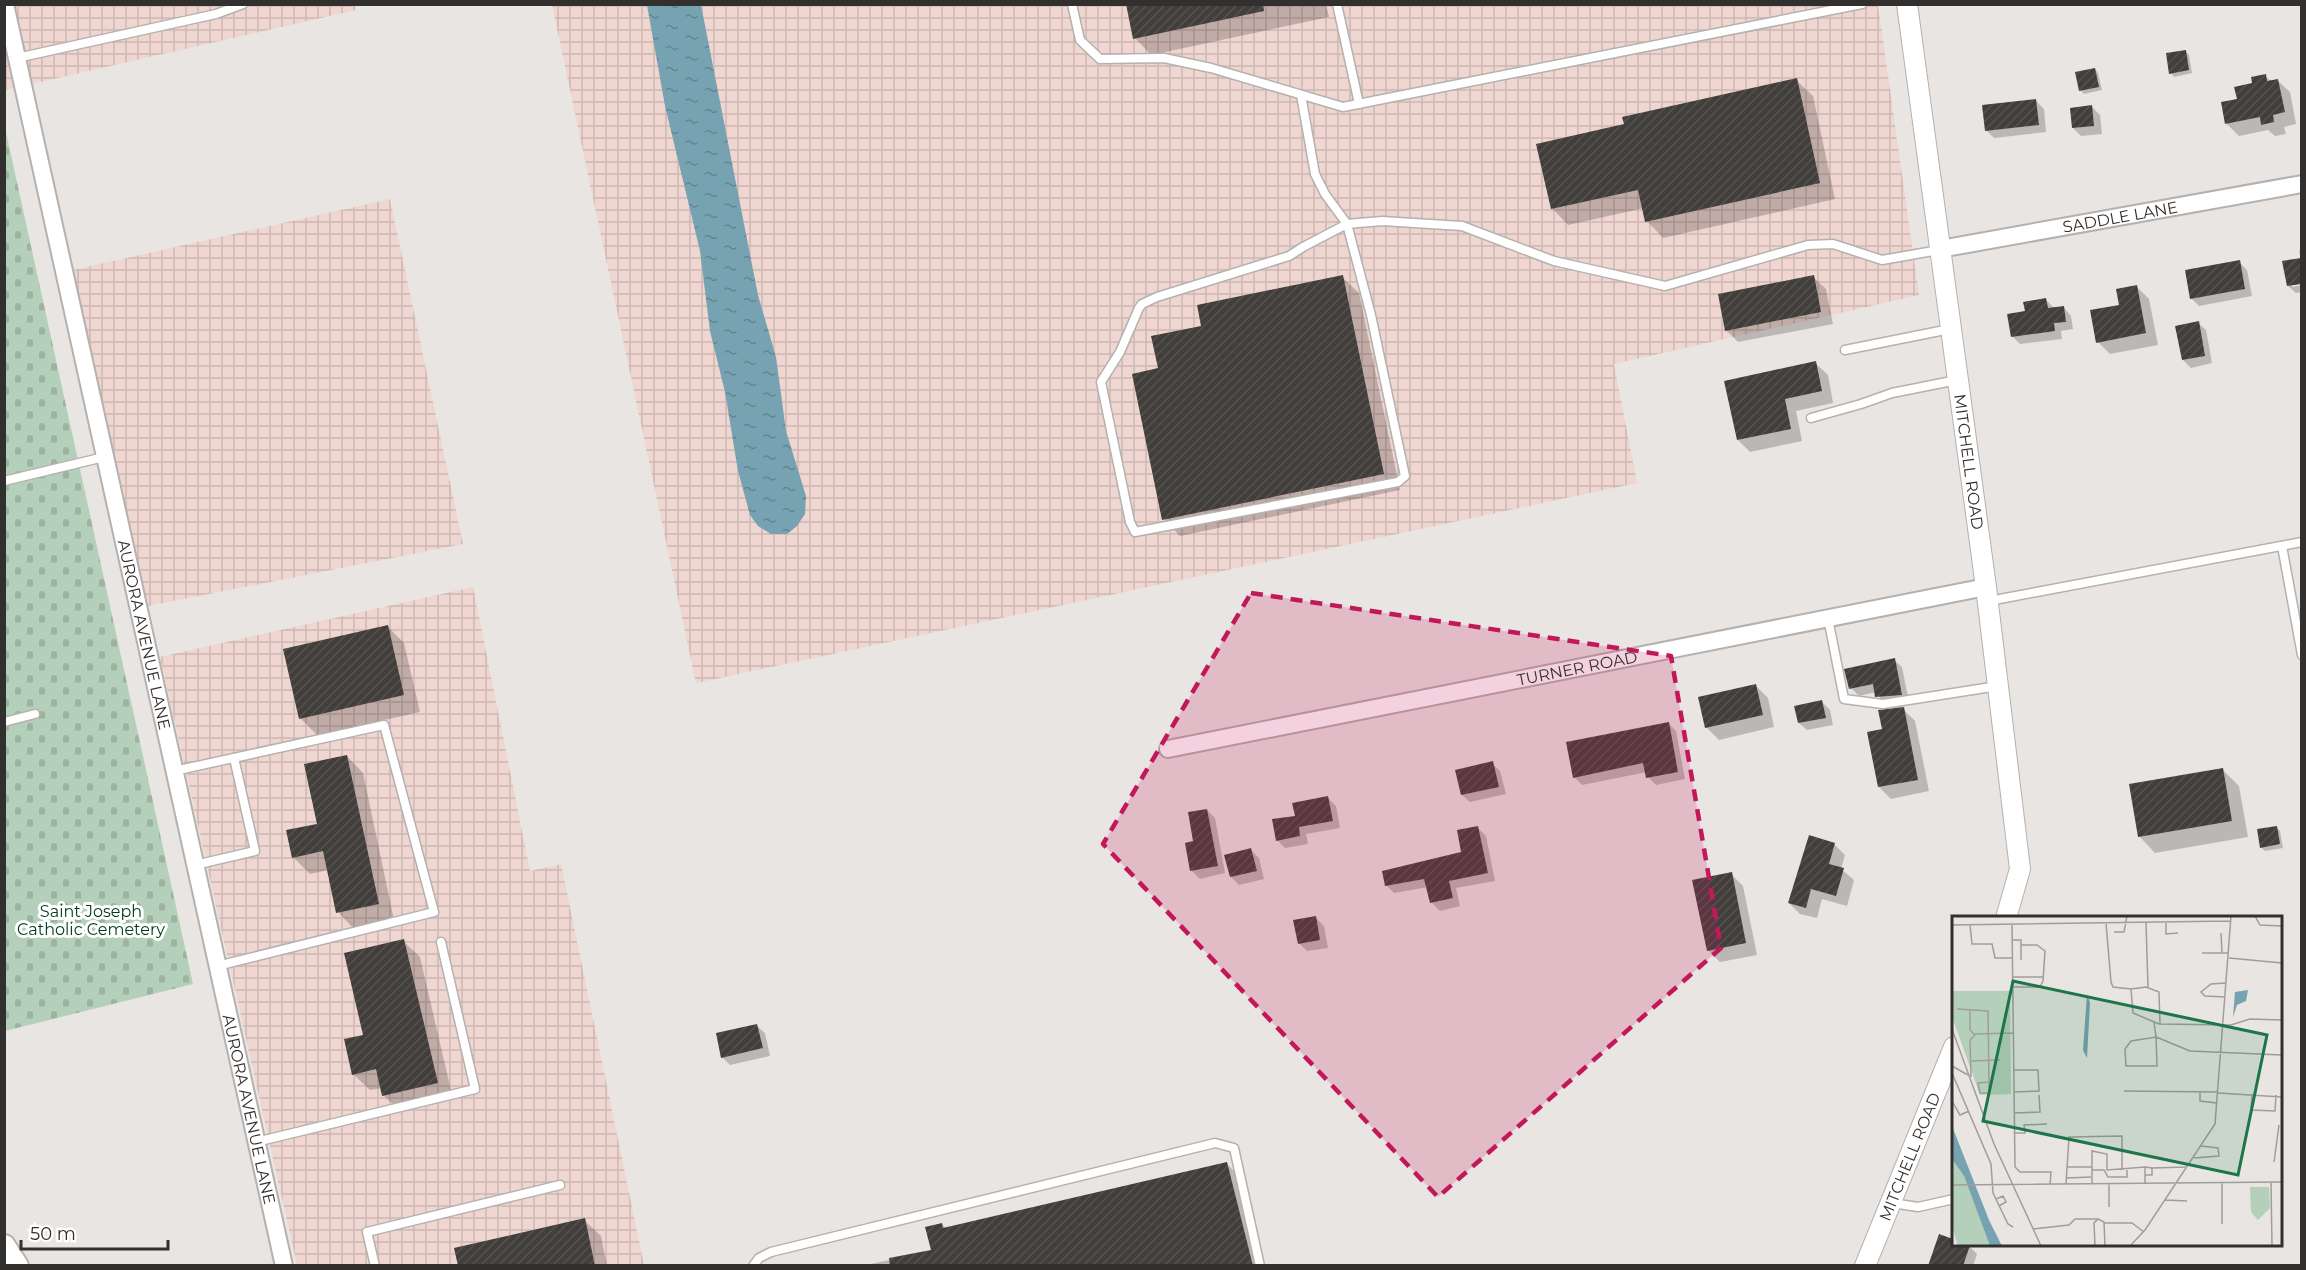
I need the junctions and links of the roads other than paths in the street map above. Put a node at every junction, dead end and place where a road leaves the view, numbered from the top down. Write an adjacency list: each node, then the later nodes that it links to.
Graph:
1 (5, 4): 7 (street, AURORA AVENUE LANE)
2 (243, 4): 7 (lane)
3 (1072, 4): 8 (lane)
4 (1337, 4): 9 (lane)
5 (1862, 4): 9 (lane)
6 (1906, 4): 12 (street, MITCHELL ROAD)
7 (17, 58): 17 (street, AURORA AVENUE LANE)
8 (1301, 95): 9 (lane); 11 (lane)
9 (1359, 104)
10 (2301, 184): 12 (street, SADDLE LANE)
11 (1347, 224): 11 (lane); 12 (lane)
12 (1940, 249): 13 (street, MITCHELL ROAD)
13 (1950, 328): 14 (lane); 15 (street, MITCHELL ROAD)
14 (1845, 350)
15 (1957, 380): 16 (lane); 21 (street, MITCHELL ROAD)
16 (1811, 418)
17 (104, 457): 18 (lane); 29 (street, AURORA AVENUE LANE)
18 (4, 481)
19 (2301, 542): 20 (lane)
20 (2282, 546): 21 (lane); 23 (lane)
21 (1987, 594): 22 (street, TURNER ROAD); 24 (street, MITCHELL ROAD)
22 (1828, 618): 24 (lane); 27 (street, TURNER ROAD)
23 (2301, 655)
24 (1998, 686): 31 (street, MITCHELL ROAD)
25 (35, 714): 26 (lane)
26 (4, 722)
27 (1168, 749)
28 (234, 758): 29 (lane); 30 (lane); 33 (lane)
29 (174, 771): 30 (street, AURORA AVENUE LANE)
30 (195, 865): 33 (street, AURORA AVENUE LANE)
31 (2007, 916)
32 (441, 942): 35 (lane)
33 (217, 966): 35 (street, AURORA AVENUE LANE)
34 (1952, 1050): 38 (street, MITCHELL ROAD)
35 (256, 1142): 41 (street, AURORA AVENUE LANE)
36 (561, 1185): 42 (lane)
37 (1952, 1199): 38 (lane)
38 (1891, 1203): 45 (street, MITCHELL ROAD)
39 (4, 1246): 40 (main road)
40 (17, 1266)
41 (284, 1266)
42 (375, 1266)
43 (753, 1266): 44 (lane)
44 (1260, 1266)
45 (1865, 1266)

